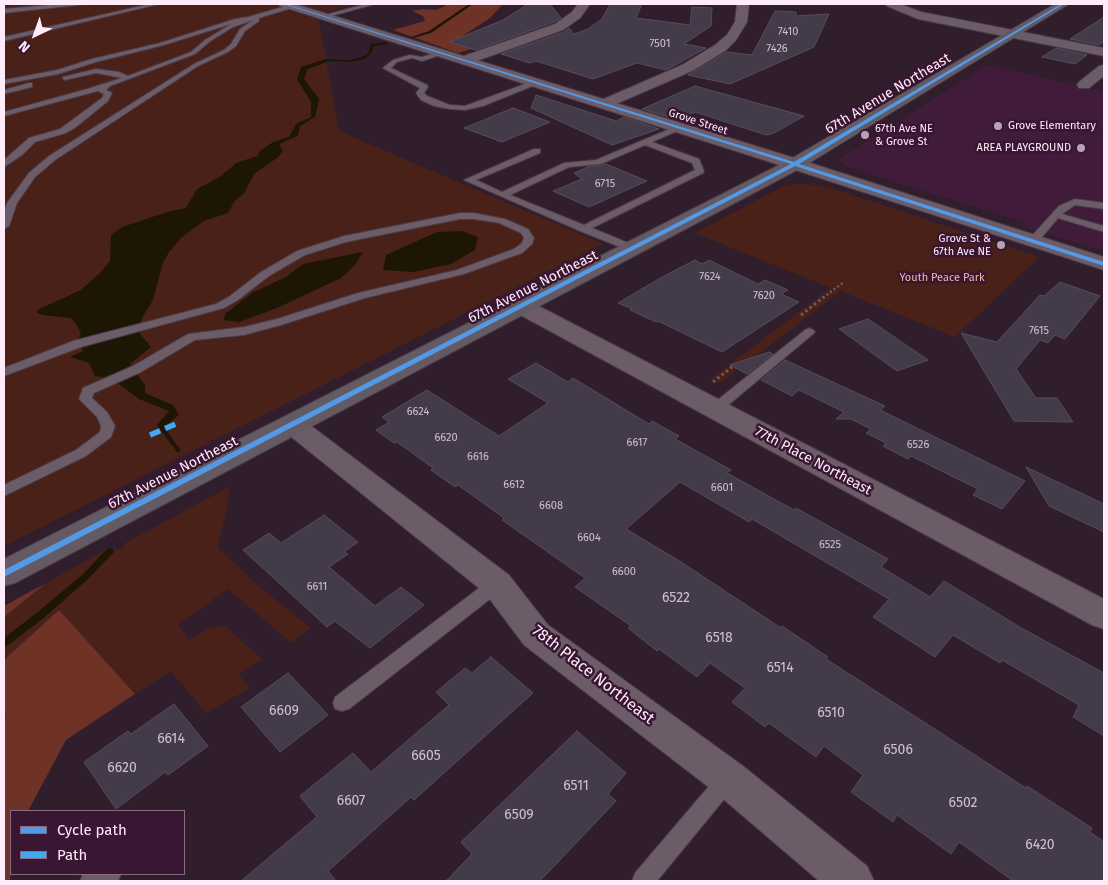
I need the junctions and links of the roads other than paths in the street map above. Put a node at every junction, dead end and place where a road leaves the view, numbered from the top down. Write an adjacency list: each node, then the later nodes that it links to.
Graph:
1 (85, 4): 9 (lane)
2 (156, 4): 13 (lane)
3 (372, 4): 10 (lane)
4 (584, 4): 16 (street)
5 (743, 4): 23 (street)
6 (891, 4): 12 (street)
7 (1063, 4): 12 (main road, 67th Avenue Northeast)
8 (288, 5): 10 (street, Grove Street); 11 (lane)
9 (4, 11)
10 (324, 16): 15 (street, Grove Street)
11 (251, 18): 18 (lane); 19 (lane); 33 (lane)
12 (1012, 34): 14 (street); 29 (main road, 67th Avenue Northeast)
13 (4, 39)
14 (1104, 52)
15 (442, 53): 16 (street, Grove Street); 20 (lane)
16 (466, 60): 20 (street, Grove Street)
17 (1104, 69): 21 (street)
18 (128, 78): 22 (lane); 24 (lane); 28 (lane)
19 (4, 82)
20 (536, 83): 23 (street, Grove Street)
21 (1084, 85)
22 (4, 92)
23 (604, 104): 25 (street, Grove Street)
24 (4, 114)
25 (679, 127): 26 (lane); 29 (street, Grove Street)
26 (646, 142): 30 (lane); 34 (lane)
27 (537, 151): 30 (lane)
28 (4, 164)
29 (795, 164): 36 (street, Grove Street); 37 (main road, 67th Avenue Northeast)
30 (502, 195): 34 (lane)
31 (1104, 206): 32 (lane)
32 (1056, 214): 35 (lane); 36 (lane)
33 (4, 226)
34 (584, 229): 37 (lane)
35 (1104, 229)
36 (1033, 241): 38 (street, Grove Street)
37 (634, 249): 39 (main road, 67th Avenue Northeast)
38 (1104, 264)
39 (521, 306): 42 (street, 77th Place Northeast); 43 (main road, 67th Avenue Northeast)
40 (809, 332): 42 (lane)
41 (4, 372): 44 (lane)
42 (715, 409): 47 (street, 77th Place Northeast)
43 (293, 425): 45 (main road, 67th Avenue Northeast); 46 (street, 78th Place Northeast)
44 (4, 491)
45 (4, 574)
46 (497, 584): 48 (lane); 49 (street, 78th Place Northeast)
47 (1104, 615)
48 (342, 703)
49 (729, 779): 52 (lane); 53 (street, 78th Place Northeast)
50 (107, 875): 51 (lane)
51 (91, 881)
52 (643, 881)
53 (852, 881)

